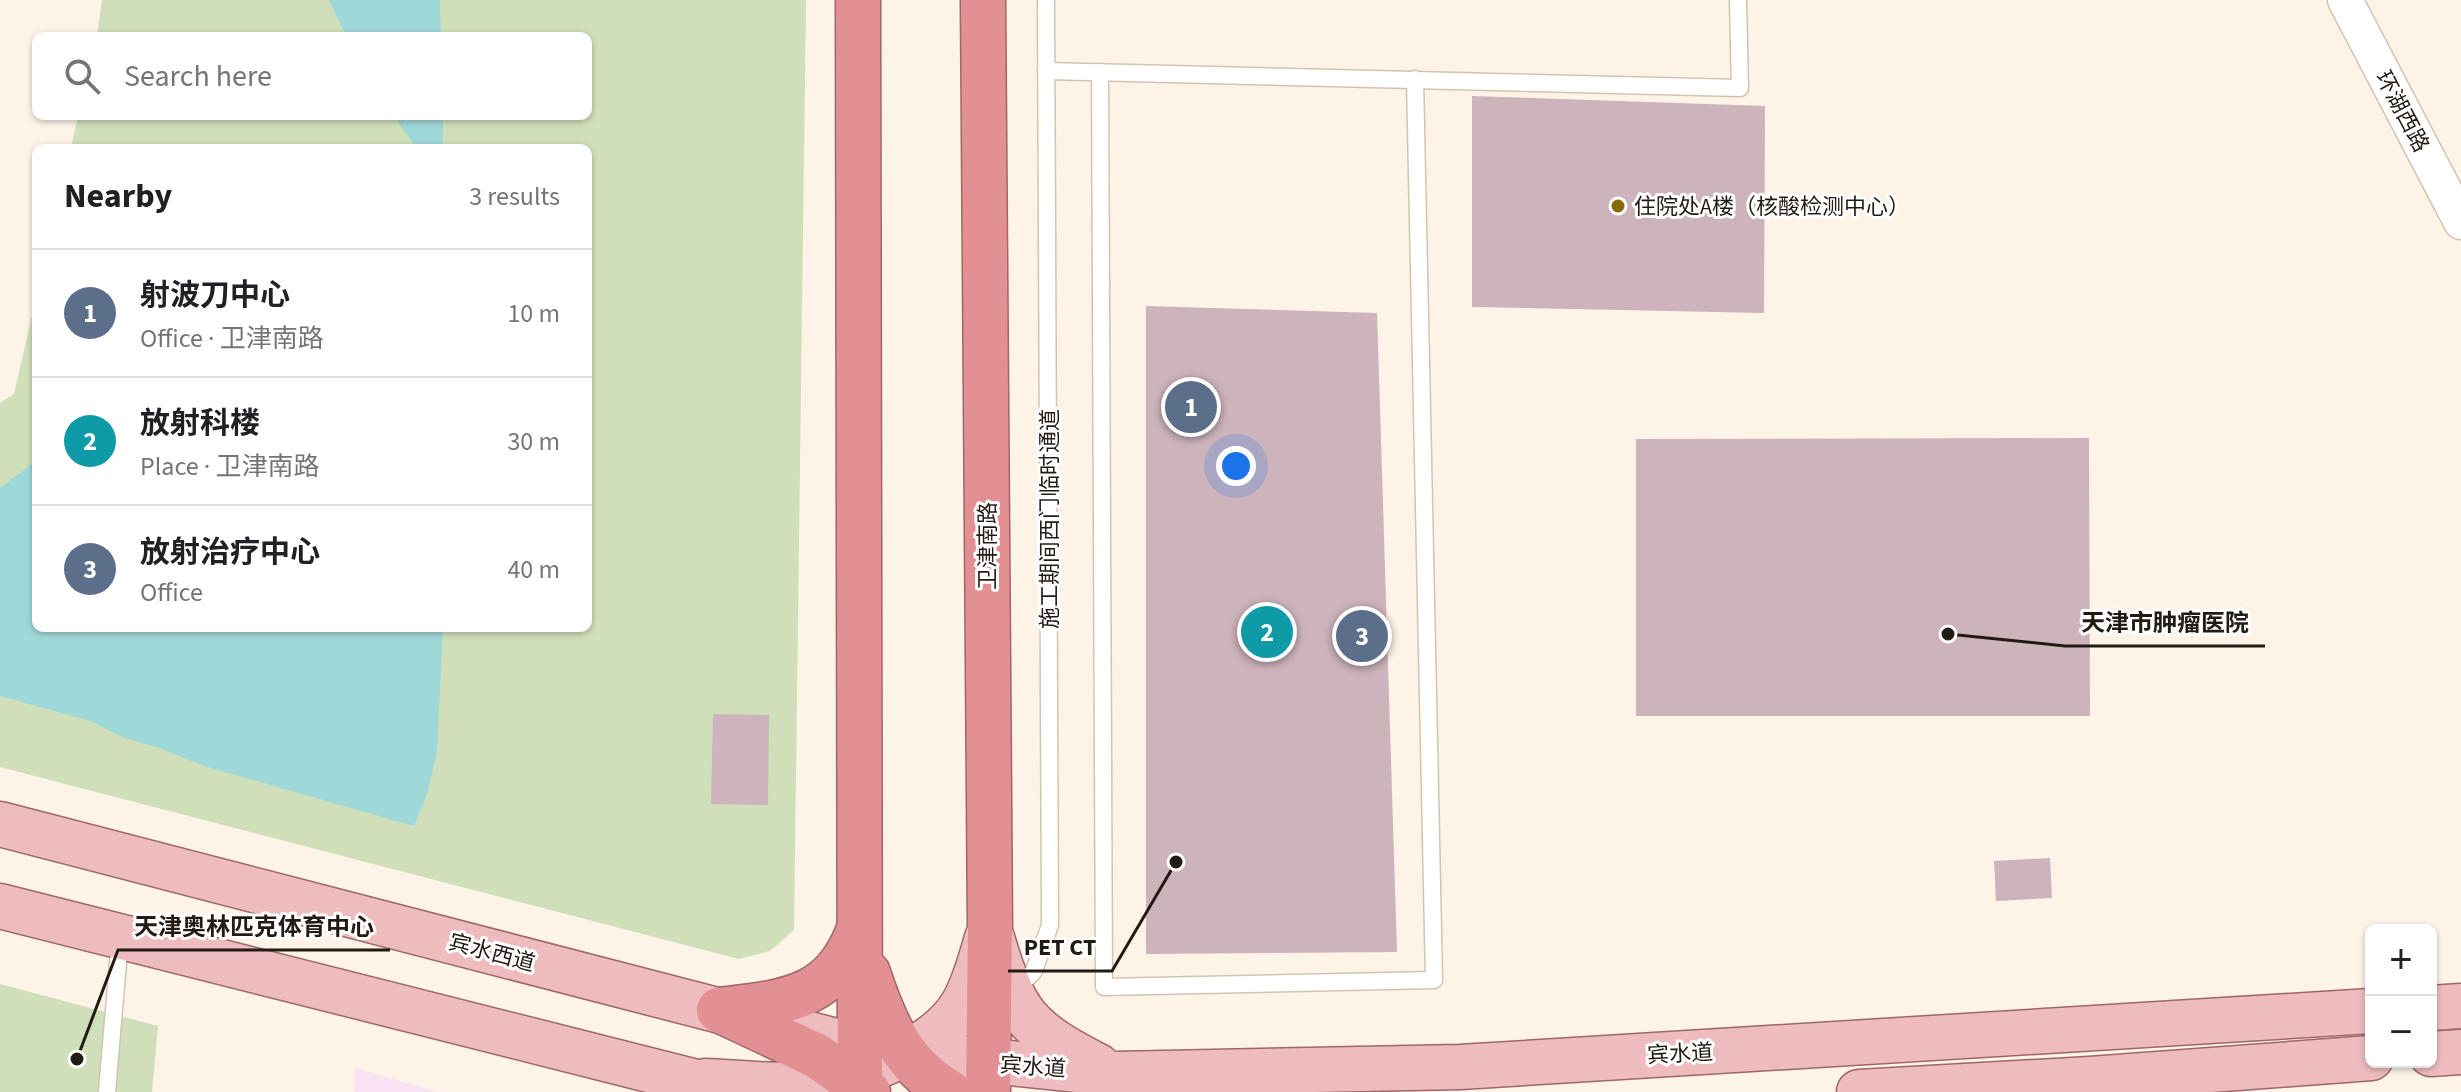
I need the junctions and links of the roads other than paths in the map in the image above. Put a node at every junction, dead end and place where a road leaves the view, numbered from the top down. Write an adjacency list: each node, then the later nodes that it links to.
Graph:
1 (858, 0): 12 (highway)
2 (983, 0): 13 (highway, 卫津南路)
3 (1046, 0): 6 (lane, 施工期间西门临时通道)
4 (1738, 0): 8 (lane)
5 (2345, 0): 9 (street, 环湖西路)
6 (1046, 71): 7 (lane); 15 (lane, 施工期间西门临时通道)
7 (1100, 72): 8 (lane); 8 (lane)
8 (1415, 79)
9 (2461, 222)
10 (0, 824): 18 (main road, 宾水西道)
11 (0, 906): 14 (main road)
12 (859, 927): 18 (highway); 21 (highway); 25 (highway)
13 (990, 929): 15 (highway, 卫津南路); 21 (main road)
14 (120, 937): 27 (main road); 28 (lane)
15 (1000, 1006): 24 (main road); 26 (highway, 卫津南路)
16 (2461, 1006): 17 (main road)
17 (2437, 1008)
18 (719, 1010): 25 (main road, 宾水西道)
19 (2365, 1011): 24 (main road, 宾水道)
20 (2461, 1052): 22 (main road)
21 (904, 1053): 25 (main road, 宾水西道); 26 (main road, 宾水西道); 30 (highway)
22 (2437, 1054)
23 (2365, 1058): 31 (main road)
24 (1115, 1074): 26 (main road, 宾水道)
25 (859, 1077): 27 (main road)
26 (988, 1077)
27 (702, 1086): 29 (main road)
28 (107, 1092)
29 (736, 1092)
30 (949, 1092)
31 (1859, 1092)

